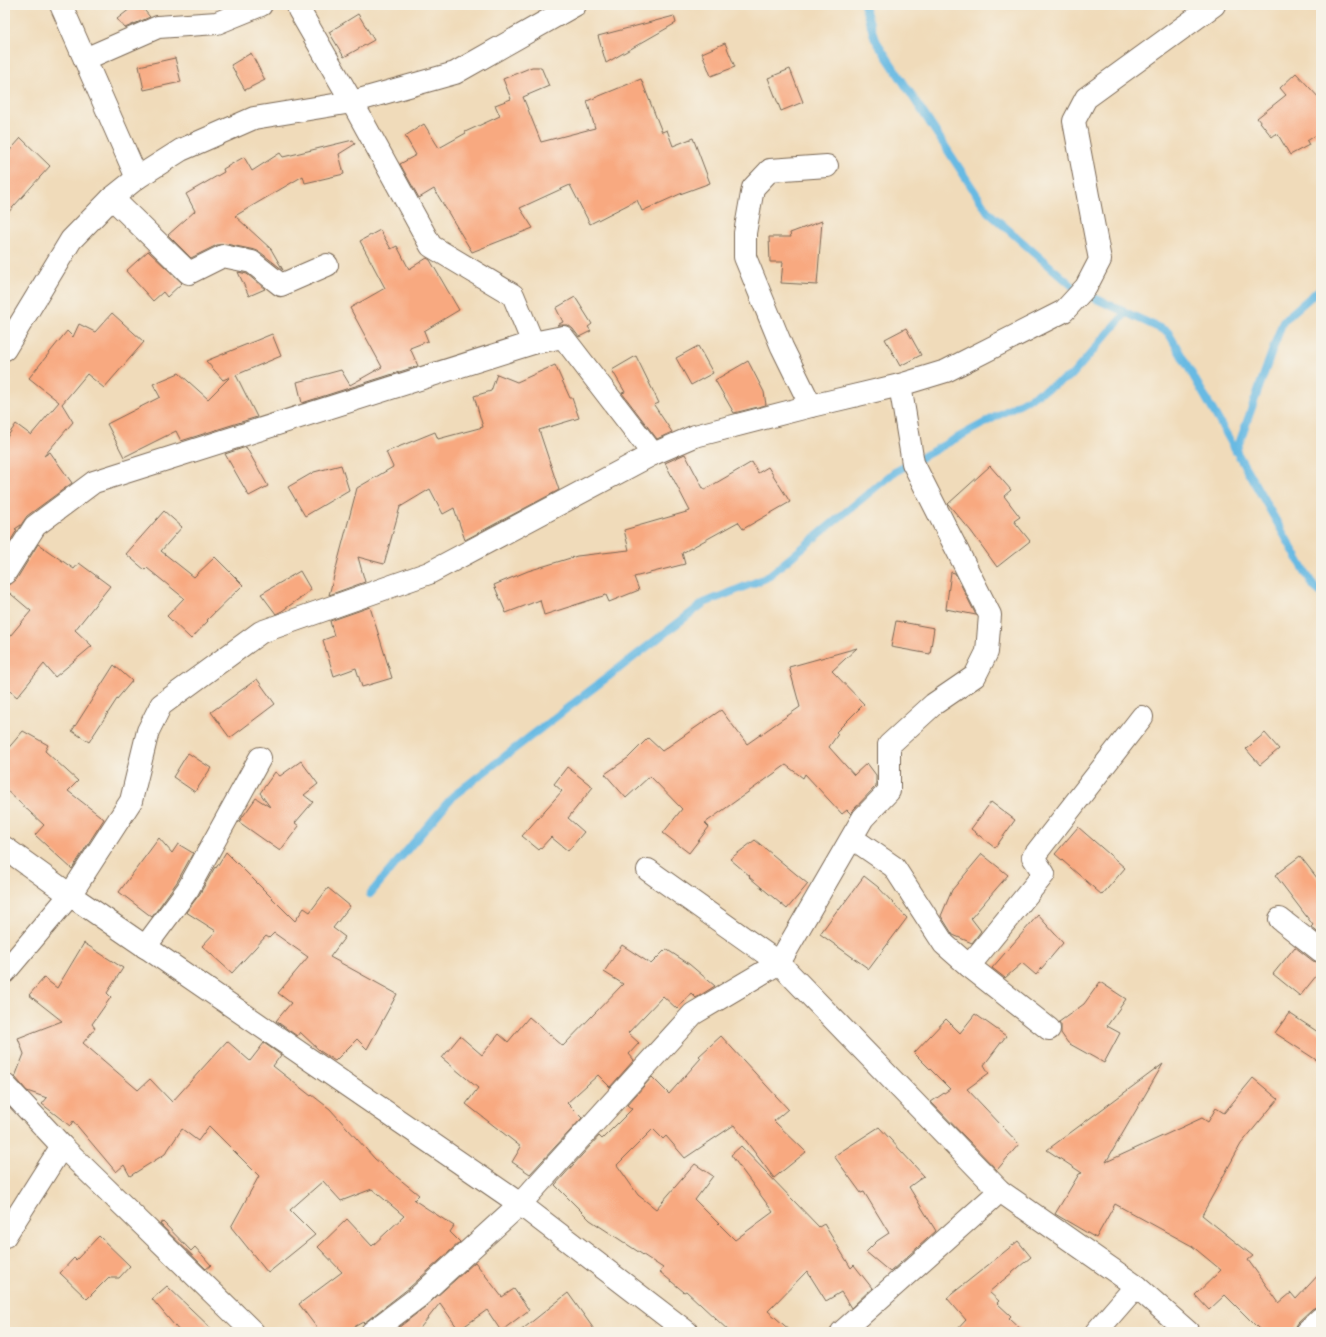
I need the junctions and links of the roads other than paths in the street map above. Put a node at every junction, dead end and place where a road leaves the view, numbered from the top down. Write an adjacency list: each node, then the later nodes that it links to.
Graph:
1 (61, 5): 6 (street)
2 (262, 5): 6 (street)
3 (298, 5): 7 (street)
4 (575, 5): 7 (street)
5 (1214, 5): 14 (street)
6 (84, 59): 9 (street)
7 (352, 102): 9 (street); 12 (street)
8 (827, 166): 15 (street)
9 (137, 178): 10 (street)
10 (112, 198): 11 (street); 13 (street)
11 (327, 265)
12 (533, 343): 16 (street); 17 (street)
13 (5, 349)
14 (900, 385): 15 (street); 20 (street)
15 (811, 406): 16 (street)
16 (653, 454): 23 (street)
17 (5, 573)
18 (1142, 717): 28 (street)
19 (260, 758): 25 (street)
20 (852, 838): 27 (street); 28 (street)
21 (5, 848): 23 (street)
22 (648, 870): 27 (street)
23 (70, 895): 25 (street); 29 (street)
24 (1280, 919): 26 (street)
25 (145, 947): 34 (street)
26 (1321, 951)
27 (779, 963): 33 (street); 34 (street)
28 (969, 966): 30 (street)
29 (5, 972)
30 (1049, 1029)
31 (5, 1085): 32 (street)
32 (62, 1146): 35 (street); 38 (street)
33 (1000, 1191): 36 (street); 41 (street)
34 (520, 1204): 39 (street); 40 (street)
35 (5, 1236)
36 (1136, 1286): 42 (street); 43 (street)
37 (1321, 1318): 44 (street)
38 (253, 1332)
39 (372, 1332)
40 (687, 1332)
41 (842, 1332)
42 (1096, 1332)
43 (1188, 1332)
44 (1306, 1332)

